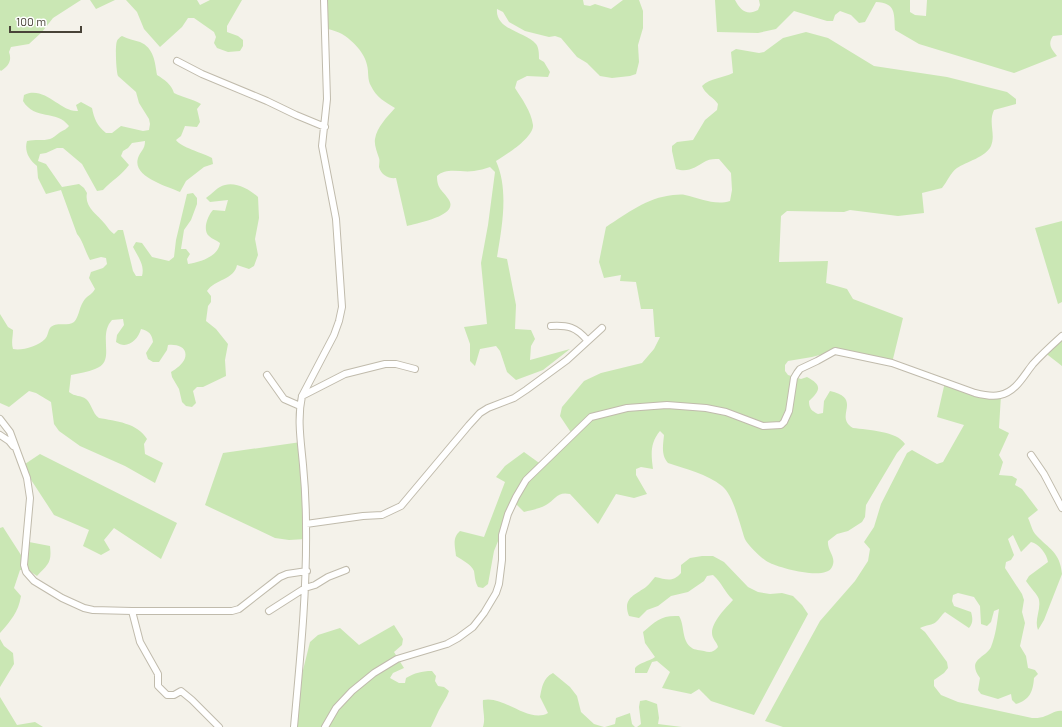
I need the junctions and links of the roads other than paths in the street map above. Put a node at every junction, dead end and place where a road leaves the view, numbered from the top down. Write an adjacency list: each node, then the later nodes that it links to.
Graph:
1 (324, 0): 3 (street)
2 (177, 61): 3 (street)
3 (324, 127): 10 (street)
4 (551, 326): 7 (street)
5 (602, 328): 7 (street)
6 (1062, 336): 25 (street)
7 (588, 340): 17 (street)
8 (415, 369): 10 (street)
9 (267, 375): 11 (street)
10 (302, 396): 11 (street)
11 (300, 406): 17 (street)
12 (0, 419): 14 (street)
13 (0, 435): 14 (street)
14 (16, 451): 21 (street)
15 (1032, 455): 16 (street)
16 (1062, 508)
17 (306, 524): 19 (street)
18 (346, 570): 20 (street)
19 (306, 571): 20 (street); 21 (street)
20 (305, 588): 22 (street); 24 (street)
21 (132, 611): 23 (street)
22 (269, 611)
23 (219, 727)
24 (294, 727)
25 (325, 727)

